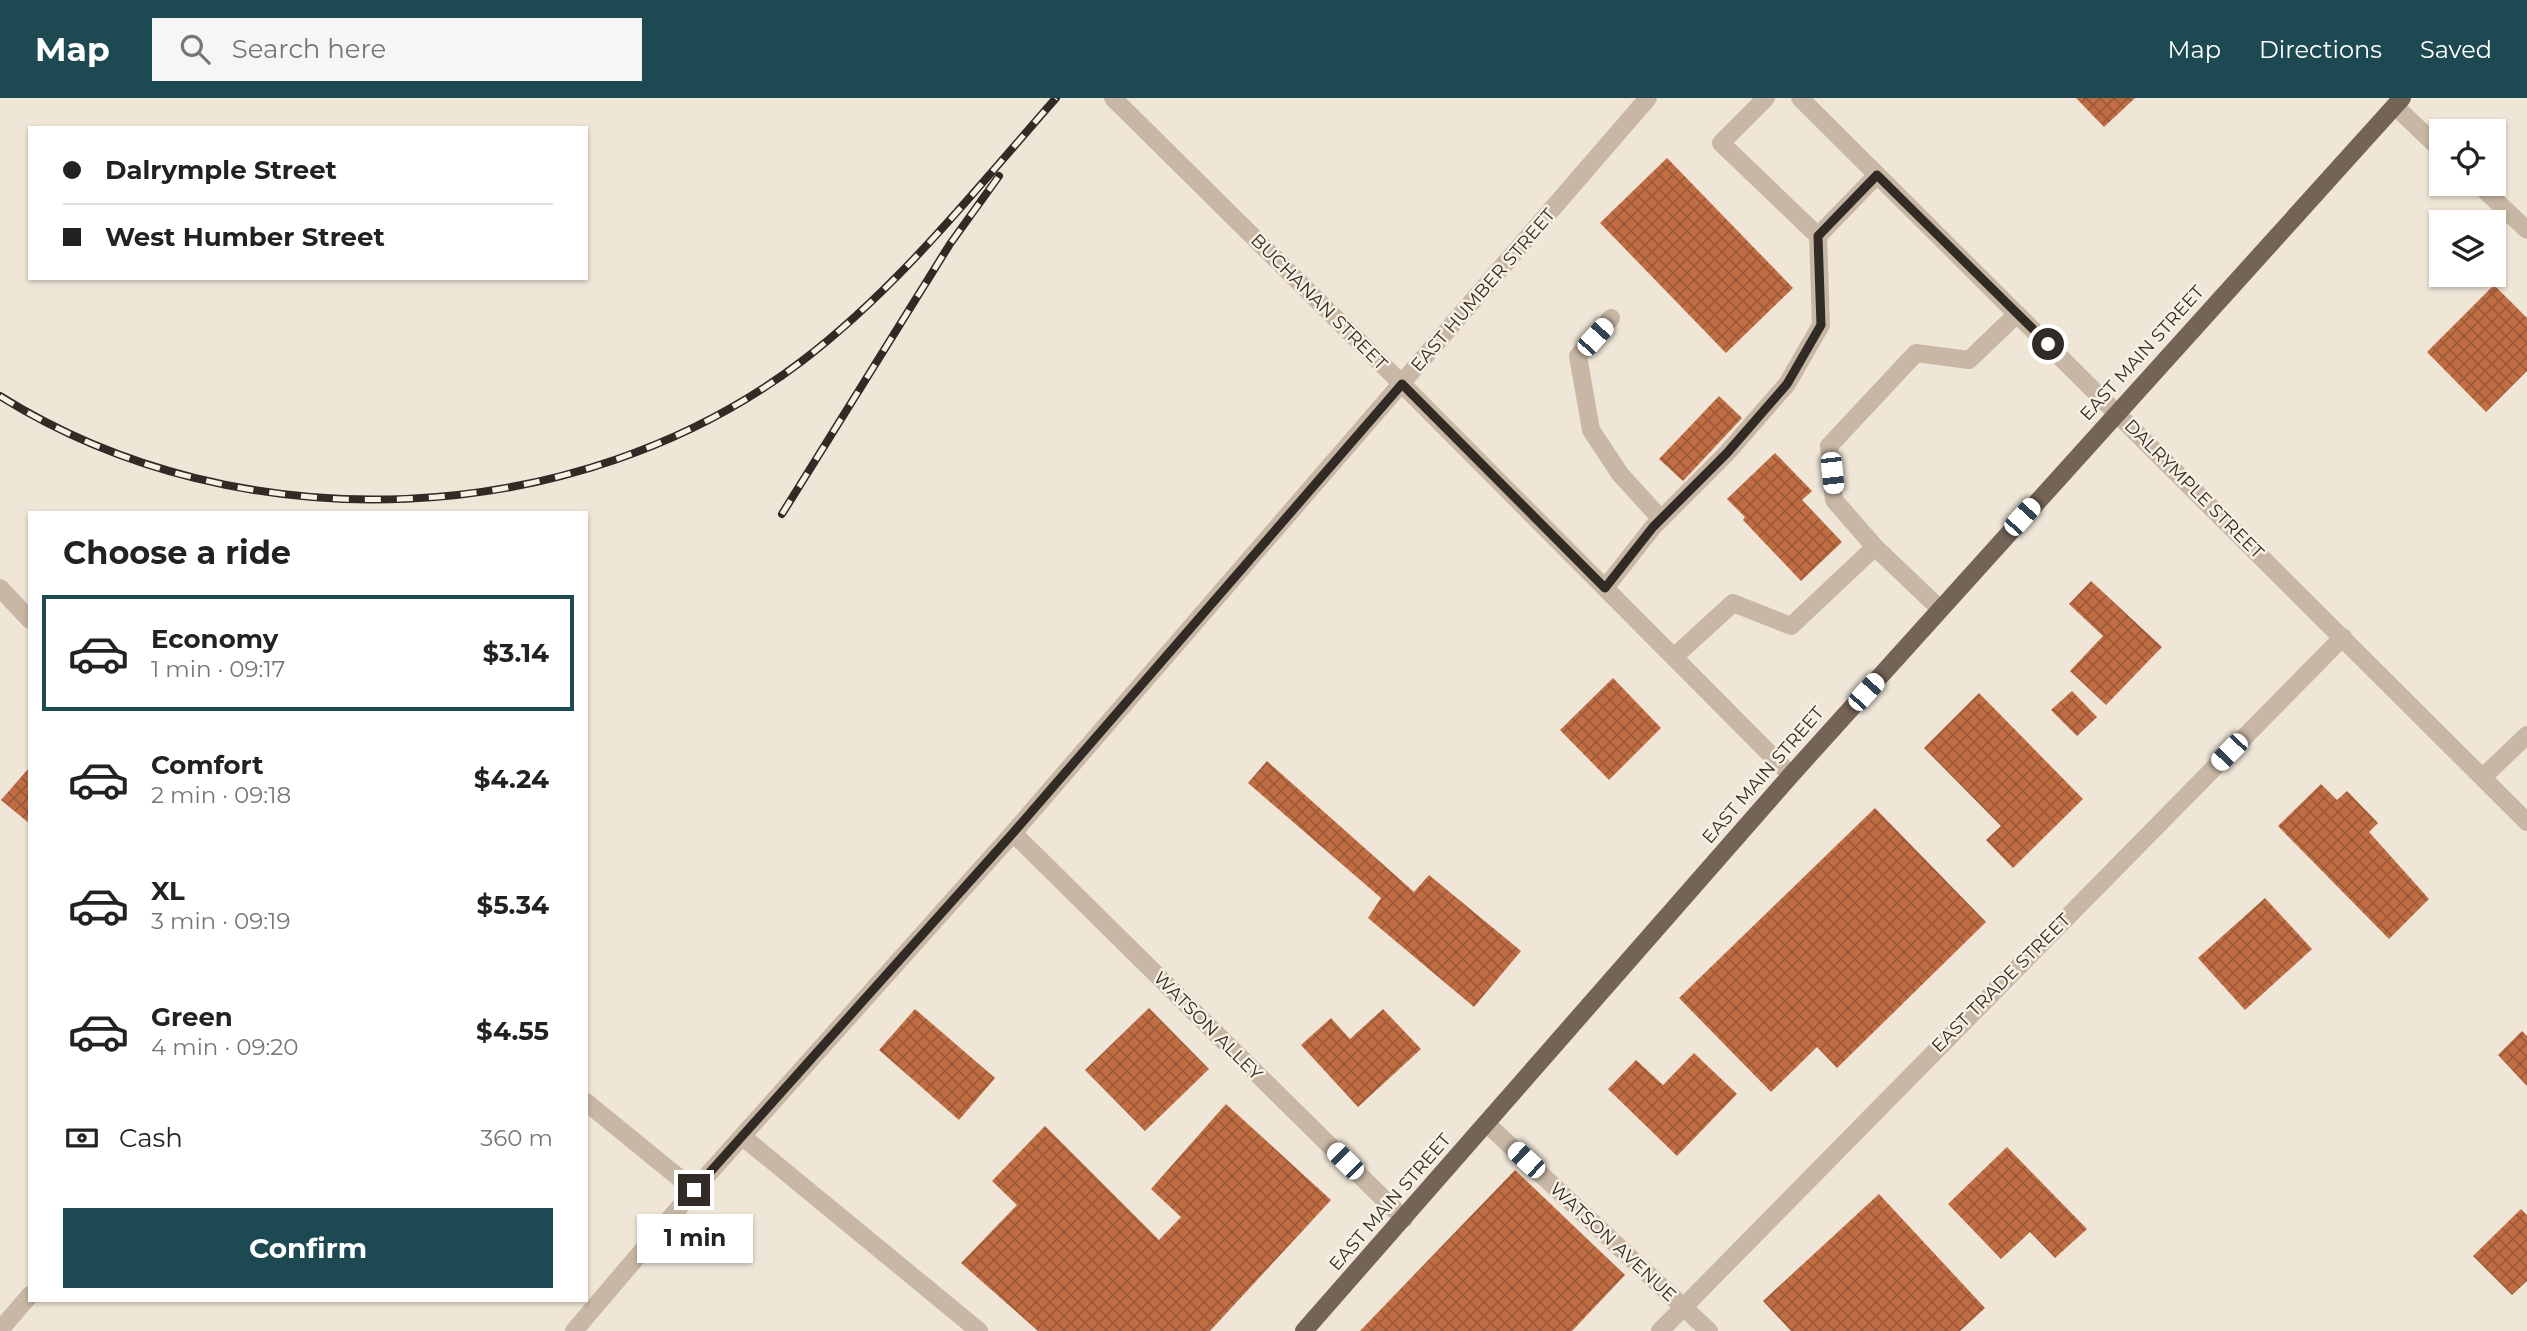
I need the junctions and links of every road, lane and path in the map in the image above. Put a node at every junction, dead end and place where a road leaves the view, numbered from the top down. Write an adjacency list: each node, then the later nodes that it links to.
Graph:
1 (1113, 98): 13 (street, BUCHANAN STREET)
2 (1648, 98): 13 (street, EAST HUMBER STREET)
3 (1766, 98): 10 (street)
4 (1800, 98): 7 (street, DALRYMPLE STREET)
5 (2398, 102): 6 (street); 14 (main road, EAST MAIN STREET)
6 (2429, 137)
7 (1877, 175): 10 (street); 11 (street, DALRYMPLE STREET)
8 (2491, 196): 9 (street)
9 (2527, 230)
10 (1818, 236): 15 (street)
11 (2017, 314): 14 (street, DALRYMPLE STREET); 16 (street)
12 (1611, 318): 15 (street)
13 (1402, 384): 18 (street, BUCHANAN STREET); 27 (street, EAST HUMBER STREET)
14 (2117, 413): 19 (main road, EAST MAIN STREET); 21 (street, DALRYMPLE STREET)
15 (1661, 519): 18 (street)
16 (1875, 547): 19 (street); 22 (street)
17 (0, 588): 20 (street)
18 (1605, 588): 22 (street, BUCHANAN STREET)
19 (1940, 609): 24 (main road, EAST MAIN STREET)
20 (28, 618)
21 (2343, 637): 25 (street, DALRYMPLE STREET); 34 (street, EAST TRADE STREET)
22 (1674, 657): 24 (street, BUCHANAN STREET)
23 (2527, 735): 25 (street)
24 (1791, 775): 29 (main road, EAST MAIN STREET)
25 (2483, 777): 26 (street, DALRYMPLE STREET)
26 (2527, 822)
27 (1013, 833): 30 (street, EAST HUMBER STREET); 32 (street, WATSON ALLEY)
28 (588, 1104): 31 (street)
29 (1486, 1123): 32 (main road, EAST MAIN STREET); 34 (street, WATSON AVENUE)
30 (743, 1137): 31 (street, EAST HUMBER STREET); 37 (street)
31 (694, 1190): 36 (street, EAST HUMBER STREET)
32 (1404, 1219): 38 (main road, EAST MAIN STREET)
33 (28, 1297): 35 (street)
34 (1682, 1307): 39 (street, EAST TRADE STREET); 40 (street, WATSON AVENUE)
35 (0, 1330)
36 (573, 1331)
37 (979, 1331)
38 (1304, 1331)
39 (1660, 1331)
40 (1709, 1331)

